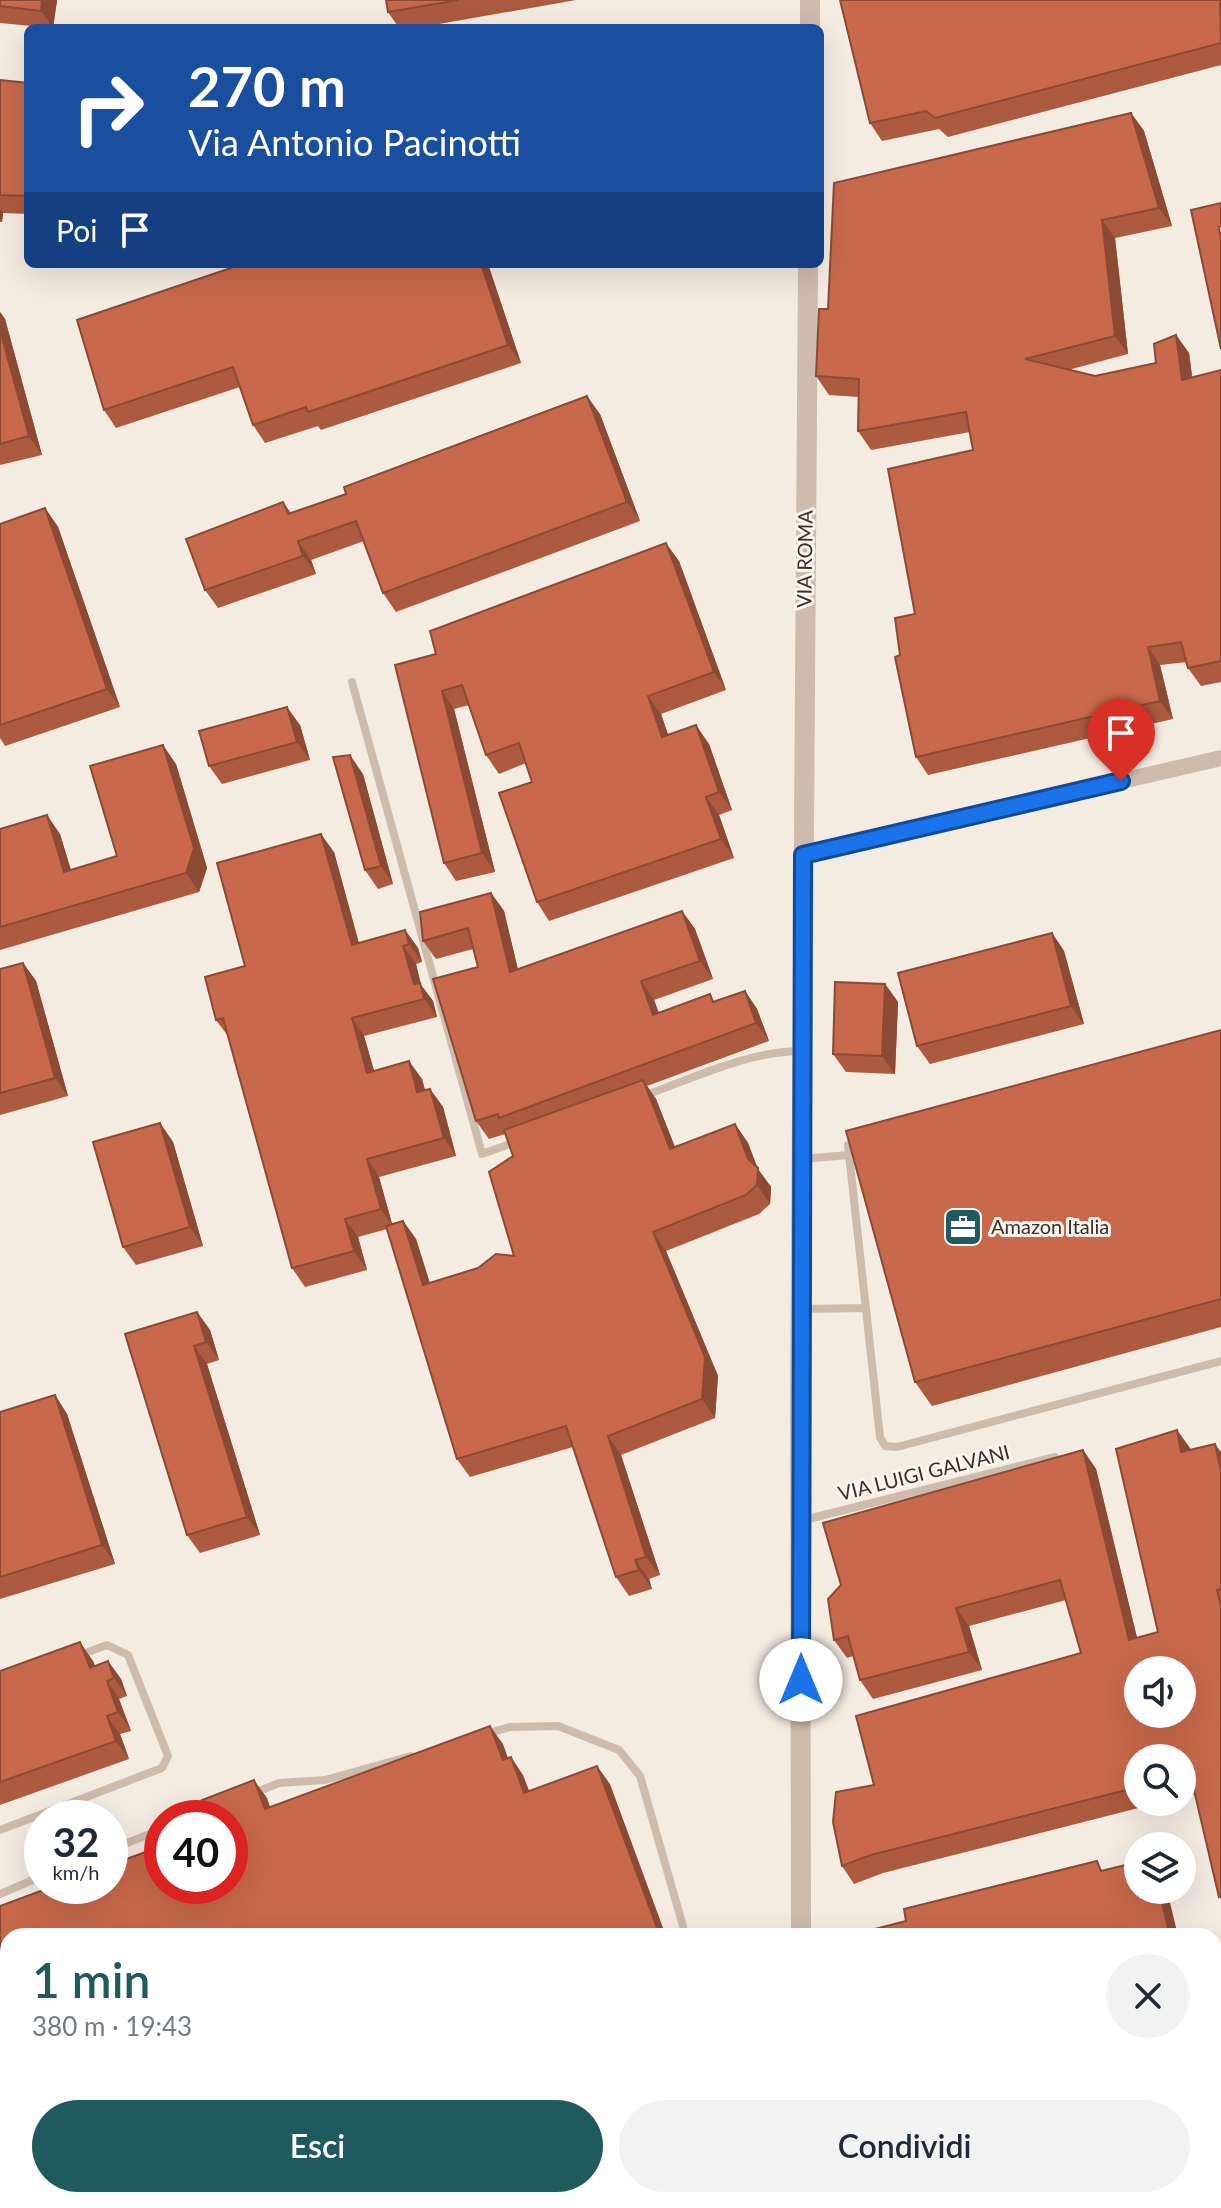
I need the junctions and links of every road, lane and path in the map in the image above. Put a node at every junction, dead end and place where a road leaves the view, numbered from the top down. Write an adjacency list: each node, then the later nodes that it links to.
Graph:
1 (810, 0): 2 (street)
2 (810, 24)
3 (808, 268): 6 (street, VIA ROMA)
4 (352, 682): 9 (lane)
5 (1221, 758): 6 (street)
6 (803, 855): 7 (street, VIA ROMA)
7 (802, 1051): 8 (lane); 12 (street, VIA ROMA)
8 (632, 1100)
9 (527, 1138)
10 (863, 1141): 11 (lane)
11 (849, 1155): 12 (lane); 13 (lane)
12 (801, 1159): 14 (street, VIA ROMA)
13 (866, 1308): 14 (lane); 15 (lane)
14 (801, 1309): 17 (street, VIA ROMA)
15 (1221, 1361)
16 (1055, 1457): 17 (lane, VIA LUIGI GALVANI)
17 (800, 1521): 26 (street, VIA ROMA)
18 (67, 1659): 22 (lane)
19 (468, 1739): 25 (lane)
20 (425, 1751): 21 (lane)
21 (241, 1798)
22 (0, 1830)
23 (24, 1884): 24 (lane)
24 (0, 1894)
25 (683, 1926)
26 (801, 1928)

